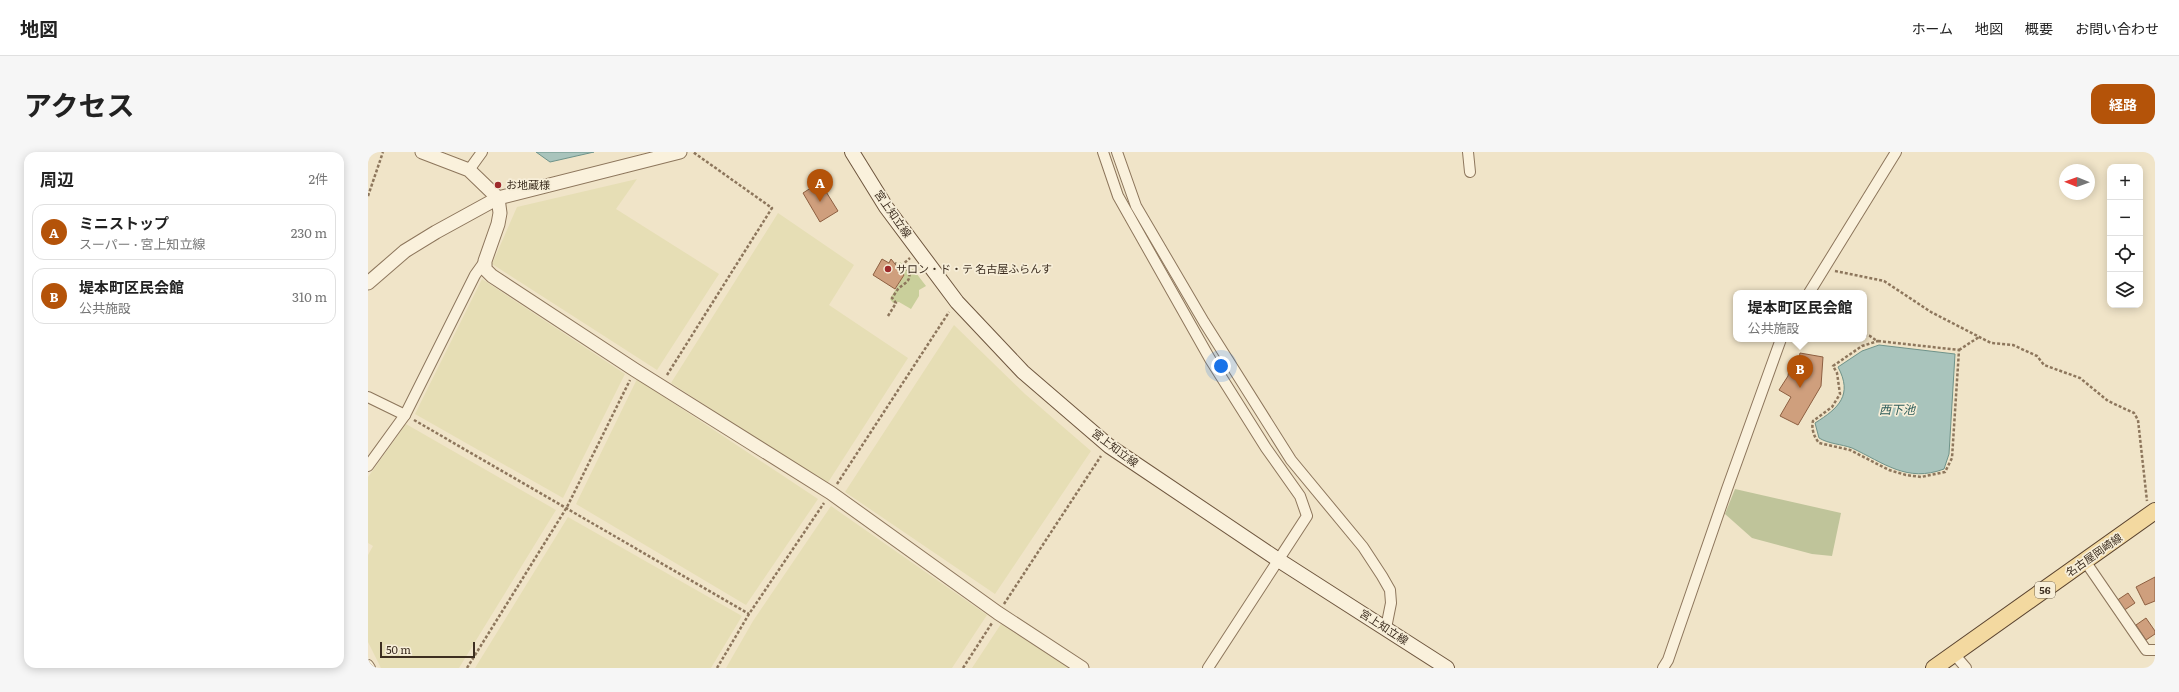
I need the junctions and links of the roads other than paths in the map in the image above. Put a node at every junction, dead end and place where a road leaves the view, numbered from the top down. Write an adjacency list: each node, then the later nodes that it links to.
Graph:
1 (422, 152): 9 (street)
2 (482, 152): 9 (street)
3 (680, 152): 11 (street)
4 (852, 152): 20 (main road, 宮上知立線)
5 (1102, 152): 20 (street)
6 (1117, 152): 22 (street)
7 (1468, 152): 10 (street)
8 (1896, 152): 14 (street)
9 (469, 170): 11 (street)
10 (1470, 172)
11 (498, 198): 12 (street); 13 (street)
12 (485, 261): 17 (street); 27 (street)
13 (368, 284)
14 (1811, 290)
15 (1780, 342): 30 (street)
16 (368, 396): 17 (street)
17 (405, 415): 18 (street)
18 (368, 466)
19 (2152, 513): 21 (main road, 名古屋岡崎線 / 56)
20 (1280, 561): 22 (main road, 宮上知立線); 28 (street)
21 (2085, 561): 23 (street); 24 (main road, 名古屋岡崎線 / 56)
22 (1386, 628): 29 (main road, 宮上知立線)
23 (2155, 650)
24 (1954, 654): 31 (main road, 名古屋岡崎線 / 56); 32 (street)
25 (368, 665): 26 (street)
26 (370, 668)
27 (1082, 668)
28 (1208, 668)
29 (1447, 668)
30 (1663, 668)
31 (1934, 668)
32 (1966, 668)

